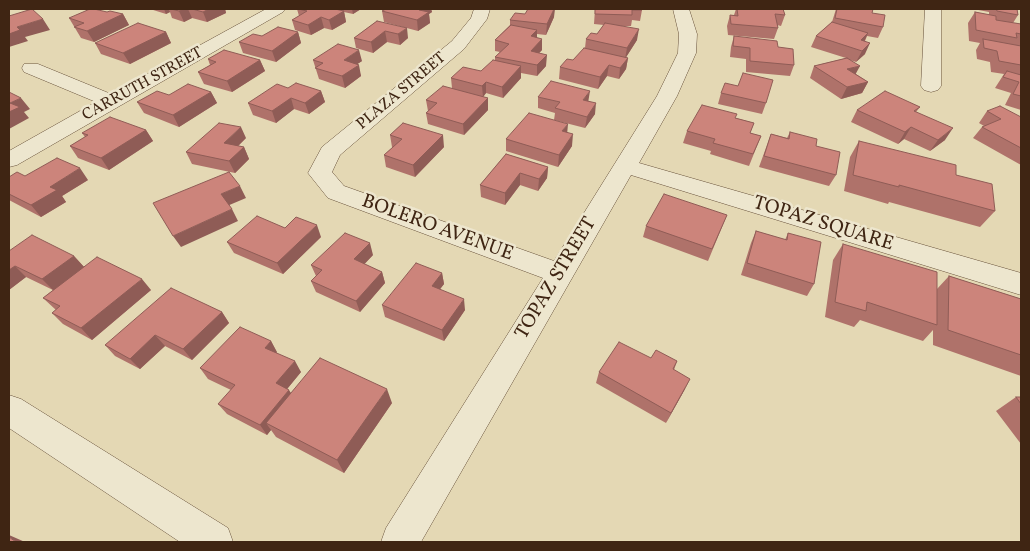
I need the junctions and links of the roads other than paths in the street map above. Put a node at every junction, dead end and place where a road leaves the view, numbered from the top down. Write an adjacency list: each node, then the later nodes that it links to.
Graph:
1 (277, 9): 7 (street, CARRUTH STREET)
2 (482, 9): 10 (street, PLAZA STREET)
3 (681, 9): 9 (street, TOPAZ STREET)
4 (933, 9): 6 (street)
5 (31, 68): 7 (street)
6 (931, 86)
7 (112, 102): 8 (street, CARRUTH STREET)
8 (9, 160)
9 (625, 166): 11 (street, TOPAZ STREET); 12 (street, TOPAZ SQUARE)
10 (320, 173): 11 (street, BOLERO AVENUE)
11 (560, 274): 15 (street, TOPAZ STREET)
12 (1021, 284)
13 (9, 410): 14 (street)
14 (214, 542)
15 (400, 542)

